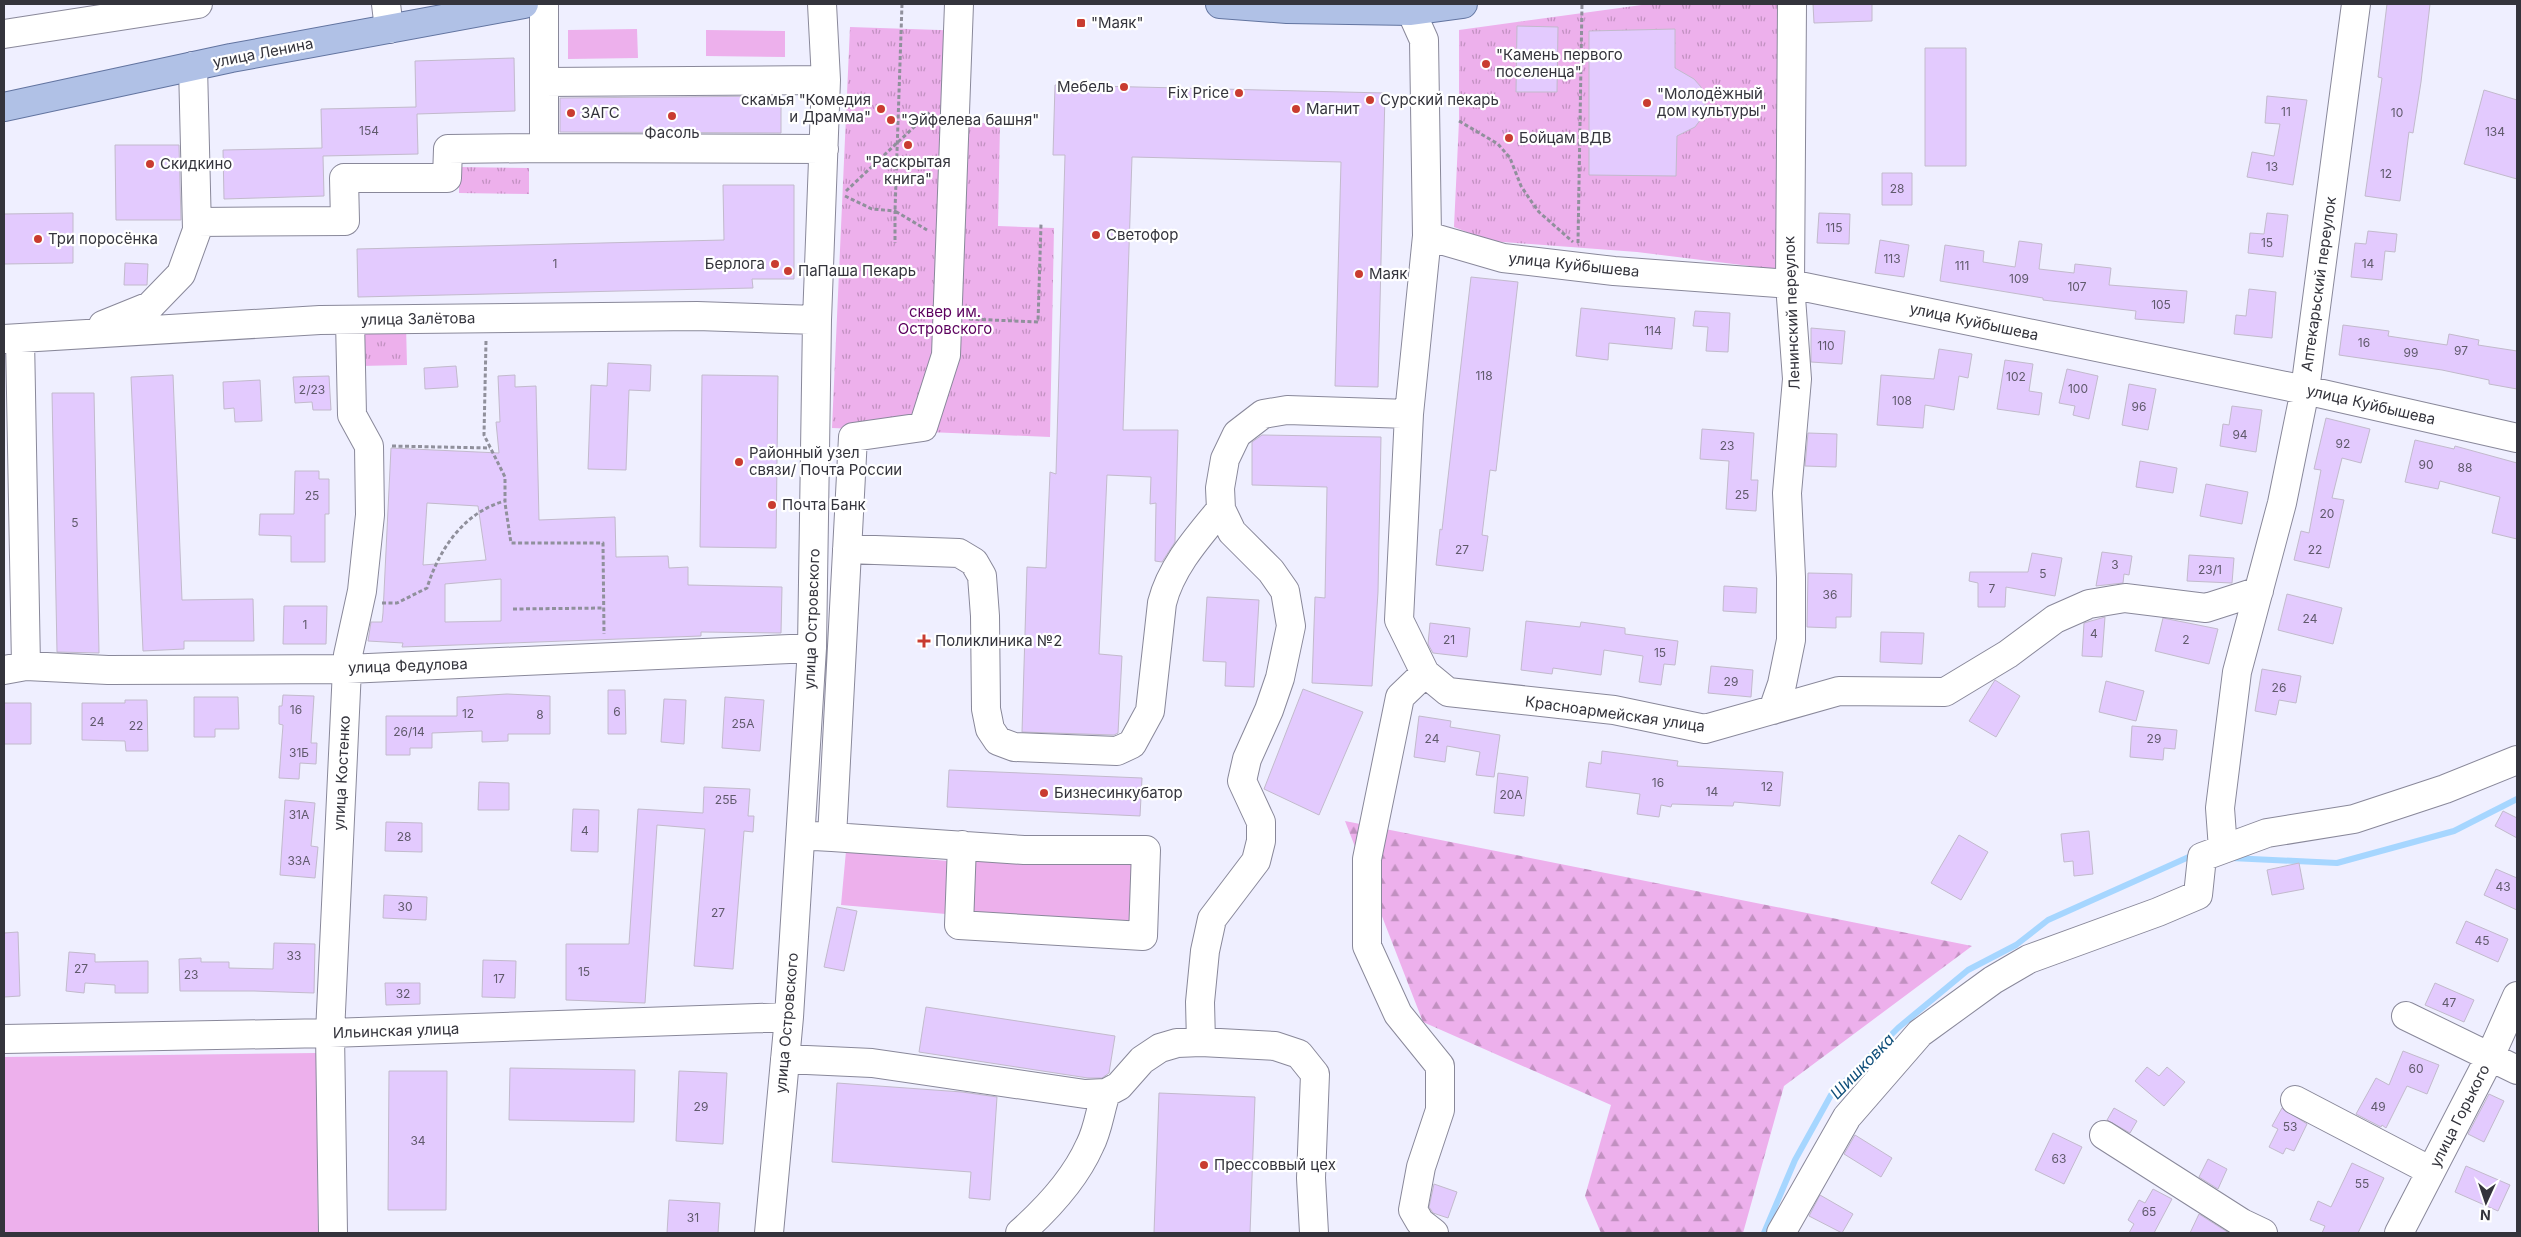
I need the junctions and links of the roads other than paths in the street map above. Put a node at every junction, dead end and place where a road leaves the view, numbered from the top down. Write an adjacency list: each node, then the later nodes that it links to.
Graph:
1 (198, 4): 12 (street)
2 (524, 4): 11 (main road, улица Ленина)
3 (544, 4): 15 (street)
4 (822, 4): 14 (street, улица Островского)
5 (959, 4): 30 (street)
6 (1220, 4): 10 (main road)
7 (1463, 4): 10 (main road)
8 (1792, 4): 21 (street, Ленинский переулок)
9 (2356, 4): 26 (street, Аптекарьский переулок)
10 (1410, 11): 20 (street)
11 (387, 16): 13 (main road, улица Ленина)
12 (4, 34)
13 (193, 66): 16 (main road, улица Ленина); 19 (street)
14 (826, 80): 15 (street); 18 (street, улица Островского)
15 (544, 82): 17 (street)
16 (4, 107)
17 (544, 148): 18 (street); 19 (street)
18 (824, 149): 23 (street, улица Островского)
19 (197, 222): 24 (street)
20 (1428, 236): 21 (street, улица Куйбышева); 27 (street)
21 (1790, 284): 26 (street, улица Куйбышева); 36 (street, Ленинский переулок)
22 (350, 320): 23 (street, улица Залётова); 24 (street, улица Залётова); 34 (street, улица Костенко)
23 (817, 320): 32 (street, улица Островского)
24 (81, 334): 25 (street, улица Залётова)
25 (12, 339): 33 (street)
26 (2305, 390): 28 (street, улица Куйбышева); 31 (street, Аптекарьский переулок)
27 (1409, 414): 29 (street); 35 (street)
28 (2517, 438)
29 (1221, 509): 30 (street); 47 (street)
30 (853, 532): 39 (street)
31 (2259, 591): 36 (street, Красноармейская улица); 41 (street, Аптекарьский переулок)
32 (812, 648): 34 (street, улица Федулова); 38 (street, улица Островского)
33 (15, 668): 34 (street, улица Федулова)
34 (347, 668): 45 (street, улица Костенко)
35 (1425, 673): 36 (street, Красноармейская улица); 59 (street)
36 (1773, 710)
37 (2517, 760): 41 (street)
38 (800, 835): 39 (street); 43 (street, улица Островского)
39 (832, 837): 40 (street)
40 (962, 845): 40 (street)
41 (2216, 852): 60 (street, Аптекарьский переулок)
42 (2517, 996): 48 (street, улица Горького)
43 (789, 1016): 45 (street, Ильинская улица); 49 (street, улица Островского)
44 (2406, 1016): 48 (street)
45 (330, 1033): 46 (street, Ильинская улица); 55 (street, улица Костенко)
46 (4, 1039)
47 (1201, 1042): 51 (street); 58 (street)
48 (2489, 1058): 50 (street); 54 (street, улица Горького)
49 (785, 1059): 51 (street); 56 (street, улица Островского)
50 (2517, 1070)
51 (1106, 1093): 57 (street)
52 (2295, 1100): 54 (street)
53 (2104, 1135): 61 (street)
54 (2431, 1171): 62 (street, улица Горького)
55 (333, 1233)
56 (769, 1233)
57 (1020, 1233)
58 (1314, 1233)
59 (1434, 1233)
60 (1780, 1233)
61 (2263, 1233)
62 (2399, 1233)

